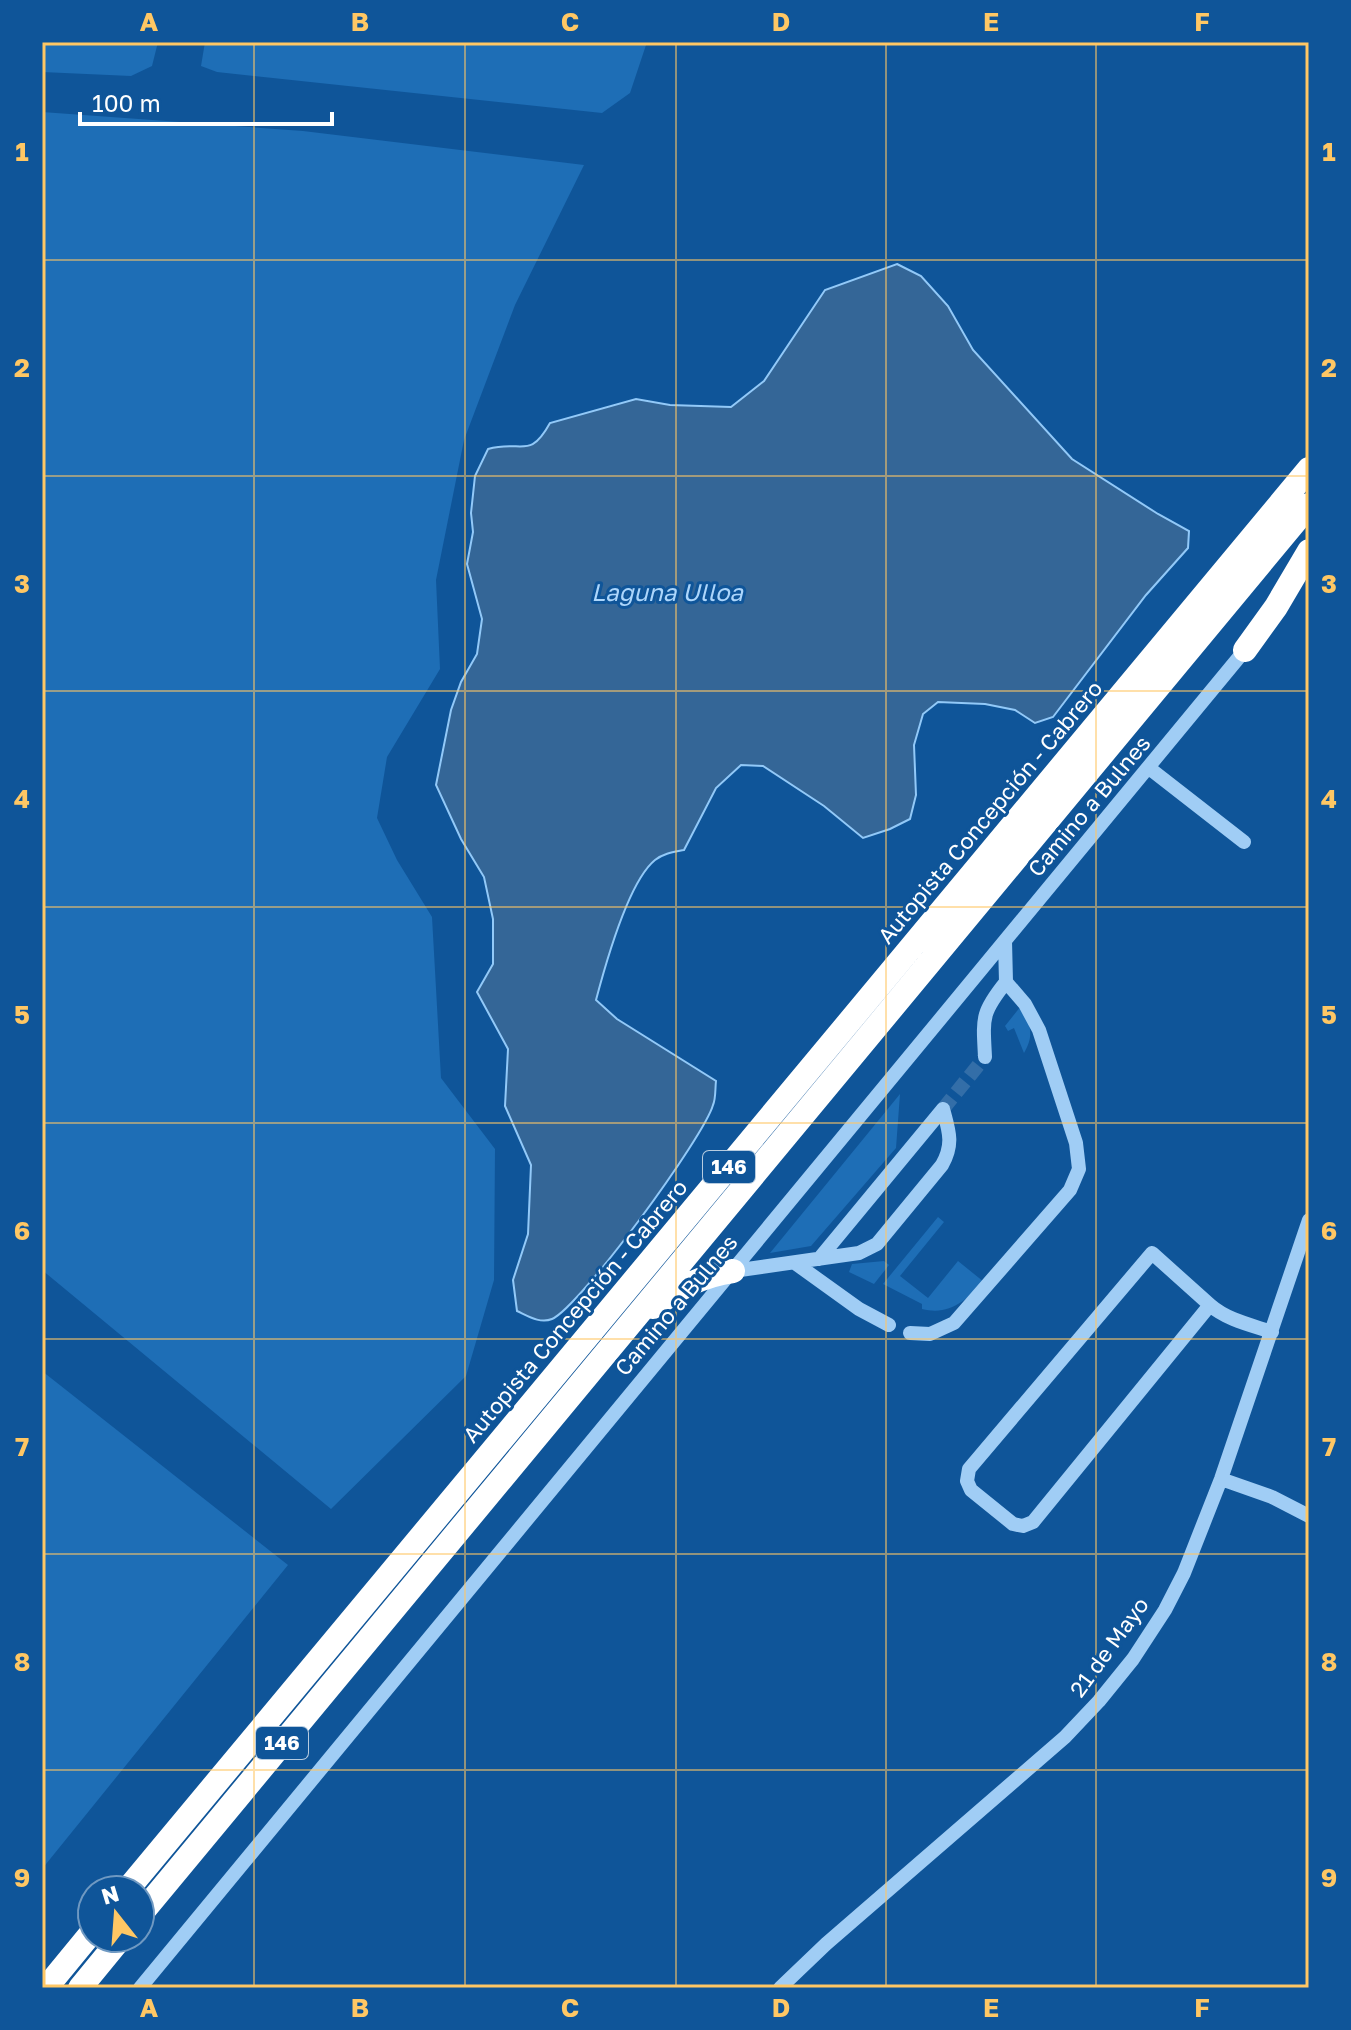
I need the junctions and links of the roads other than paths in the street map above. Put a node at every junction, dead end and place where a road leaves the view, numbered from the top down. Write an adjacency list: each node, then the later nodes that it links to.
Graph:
1 (1309, 469): 22 (highway, Autopista Concepción - Cabrero / 146)
2 (1309, 505): 16 (highway, 146)
3 (1309, 551): 4 (highway)
4 (1245, 650): 5 (street, Camino a Bulnes)
5 (1149, 768): 6 (street); 7 (street, Camino a Bulnes)
6 (1244, 842)
7 (1005, 941): 8 (street); 14 (street, Camino a Bulnes)
8 (1006, 982): 9 (street); 19 (street)
9 (985, 1057)
10 (1309, 1220): 11 (street, 21 de Mayo)
11 (1305, 1254): 18 (street, 21 de Mayo)
12 (819, 1259): 12 (street); 13 (street)
13 (795, 1263): 14 (street); 17 (street)
14 (733, 1271): 16 (highway); 30 (street, Camino a Bulnes)
15 (1210, 1305): 15 (street); 18 (street)
16 (628, 1325): 23 (highway, 146)
17 (889, 1325)
18 (1272, 1332): 20 (street, 21 de Mayo)
19 (910, 1333)
20 (1221, 1479): 21 (street); 31 (street, 21 de Mayo)
21 (1309, 1516)
22 (140, 1874)
23 (156, 1896)
24 (76, 1951): 26 (highway)
25 (108, 1954): 29 (highway)
26 (64, 1965): 27 (highway); 28 (highway)
27 (42, 1982)
28 (46, 1988)
29 (80, 1988)
30 (140, 1988)
31 (780, 1988)

